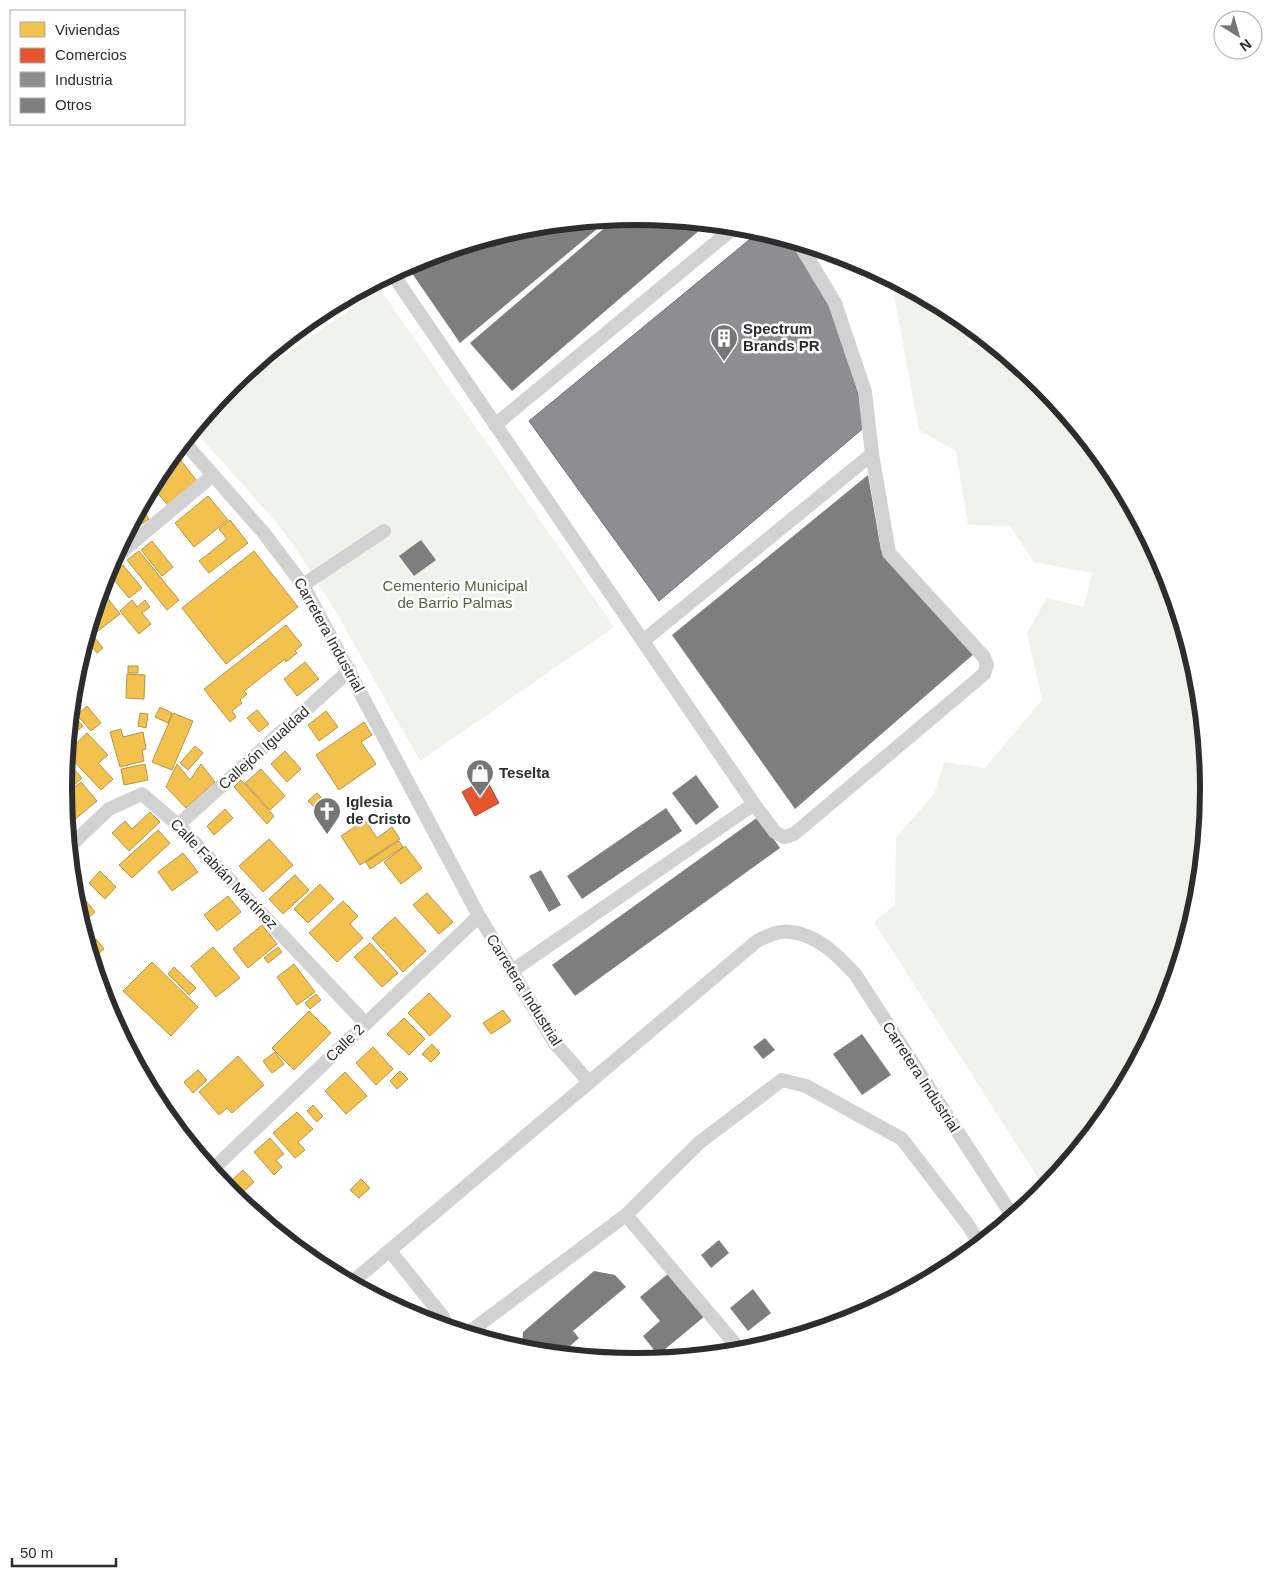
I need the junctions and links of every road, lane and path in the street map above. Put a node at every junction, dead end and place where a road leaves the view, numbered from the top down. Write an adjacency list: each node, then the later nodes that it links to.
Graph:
1 (728, 233): 4 (street)
2 (803, 251): 6 (street)
3 (396, 279): 4 (street)
4 (495, 425): 11 (street)
5 (188, 447): 7 (street, Carretera Industrial)
6 (872, 454): 11 (street); 13 (street)
7 (212, 476): 9 (street); 10 (street, Carretera Industrial)
8 (384, 531): 10 (street)
9 (128, 547)
10 (303, 585): 12 (street, Carretera Industrial)
11 (643, 641): 13 (street)
12 (350, 670): 14 (street, Callejón Igualdad); 16 (street, Carretera Industrial)
13 (754, 804): 17 (street)
14 (178, 825): 15 (street, Calle Fabián Martínez); 18 (street, Calle Fabián Martínez)
15 (75, 842)
16 (479, 916): 17 (street, Carretera Industrial); 18 (street, Calle 2)
17 (512, 972): 19 (street, Carretera Industrial)
18 (366, 1024): 20 (street, Calle 2)
19 (589, 1082): 21 (street, Carretera Industrial); 24 (street)
20 (217, 1166)
21 (1009, 1212)
22 (626, 1215): 23 (street); 27 (street); 28 (street)
23 (977, 1239)
24 (390, 1251): 25 (street); 26 (street)
25 (357, 1279)
26 (444, 1319)
27 (475, 1329)
28 (734, 1344)

